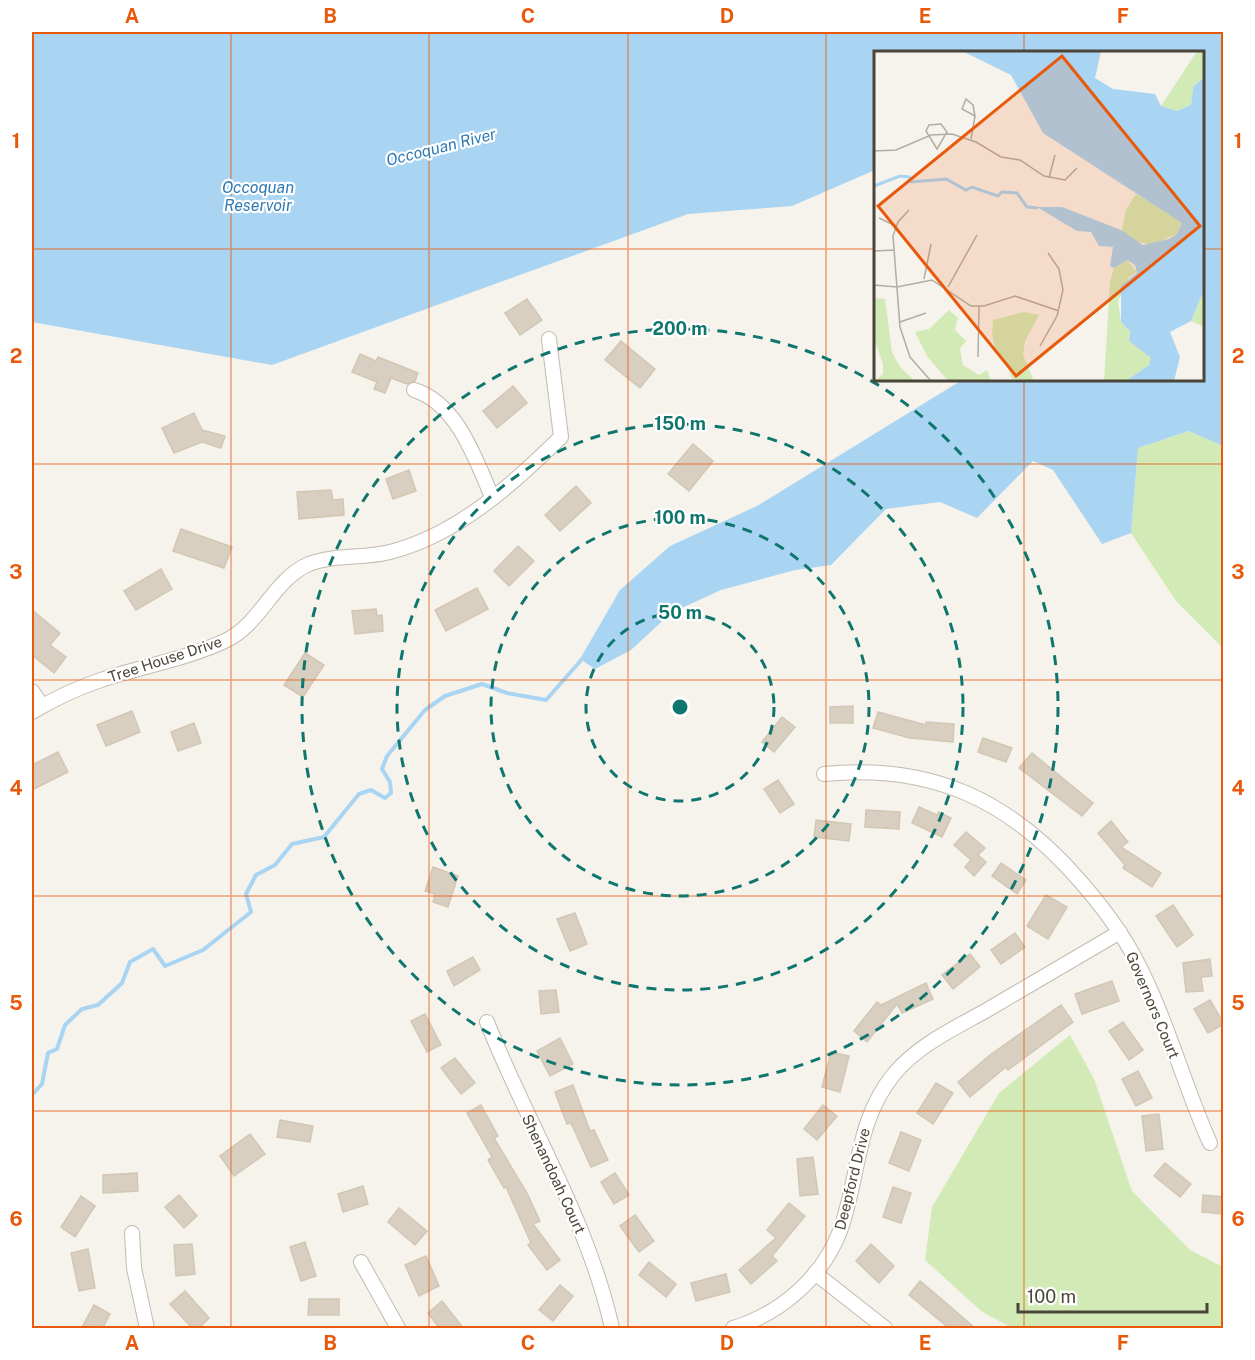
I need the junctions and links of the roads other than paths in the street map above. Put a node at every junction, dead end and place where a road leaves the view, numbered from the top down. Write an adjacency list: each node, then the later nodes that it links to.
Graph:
1 (549, 339): 3 (street, Tree House Drive)
2 (414, 390): 3 (street)
3 (492, 498): 5 (street, Tree House Drive)
4 (32, 691): 5 (street)
5 (37, 709)
6 (824, 774): 7 (street, Governors Court)
7 (1120, 932): 9 (street, Governors Court); 12 (street, Deepford Drive)
8 (487, 1022): 15 (street, Shenandoah Court)
9 (1210, 1143)
10 (132, 1233): 13 (street)
11 (361, 1262): 14 (street)
12 (815, 1273): 16 (street, Deepford Drive); 17 (street)
13 (147, 1329)
14 (398, 1329)
15 (612, 1329)
16 (733, 1329)
17 (885, 1329)

